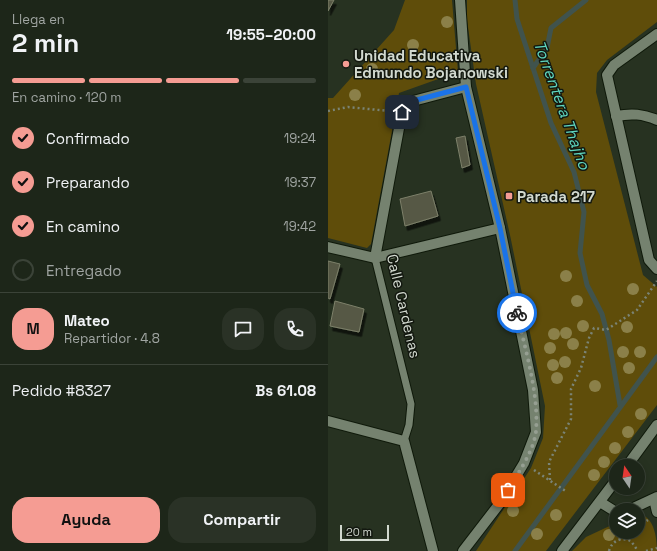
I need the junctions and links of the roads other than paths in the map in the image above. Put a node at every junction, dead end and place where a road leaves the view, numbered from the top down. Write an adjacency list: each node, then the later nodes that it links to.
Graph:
1 (460, 0): 3 (street)
2 (657, 34): 4 (street)
3 (466, 87): 6 (street); 8 (street, Calle Cardenas)
4 (616, 116): 5 (street); 9 (street)
5 (657, 120)
6 (500, 228): 8 (street); 21 (street)
7 (328, 246): 8 (street)
8 (374, 258): 12 (lane, Calle Cardenas)
9 (657, 269)
10 (328, 421): 12 (street)
11 (657, 425): 13 (street)
12 (404, 441): 20 (street)
13 (632, 459)
14 (609, 490): 16 (street)
15 (655, 498): 17 (street); 19 (street)
16 (600, 502): 18 (street); 22 (street)
17 (644, 503)
18 (609, 508)
19 (657, 512)
20 (433, 551)
21 (463, 551)
22 (562, 551)

